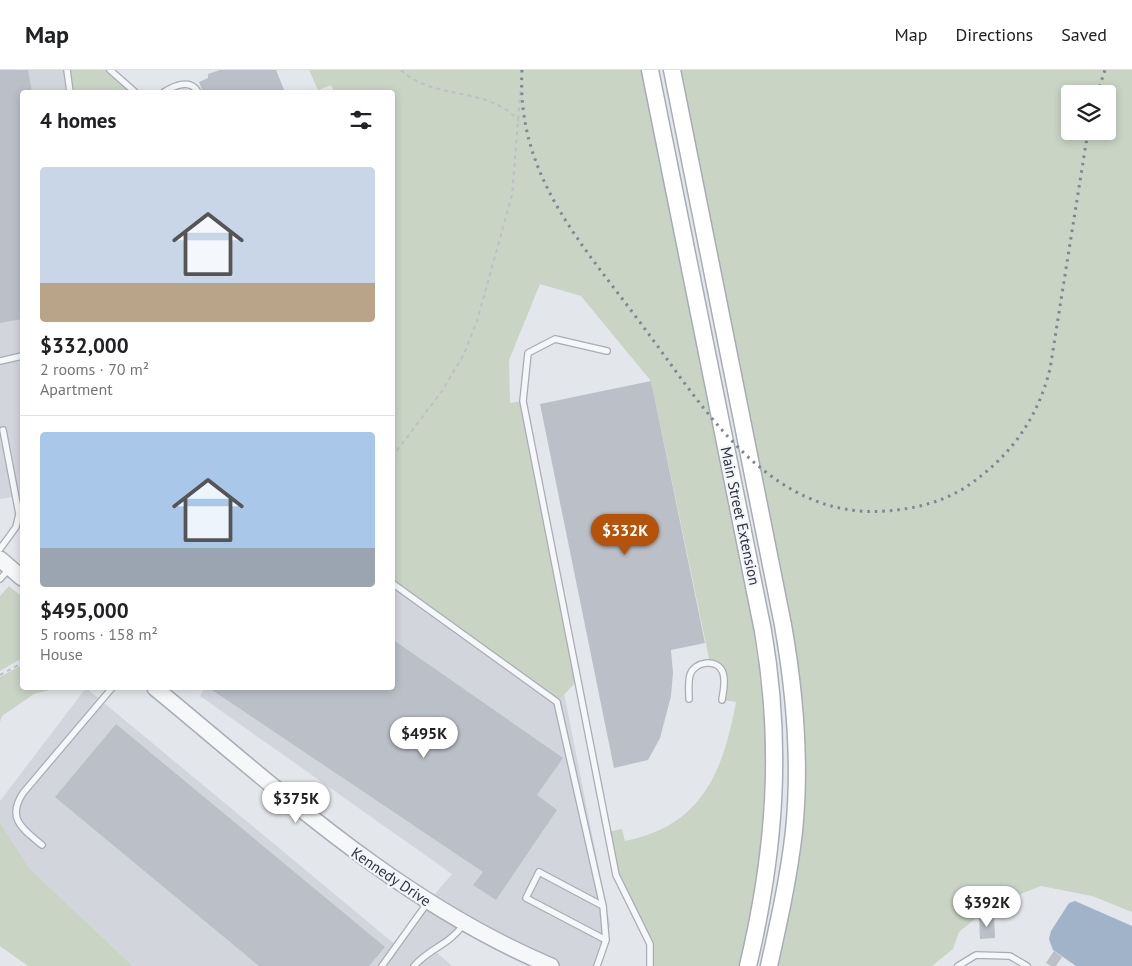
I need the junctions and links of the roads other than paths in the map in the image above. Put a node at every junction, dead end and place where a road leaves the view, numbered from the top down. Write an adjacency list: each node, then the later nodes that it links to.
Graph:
1 (67, 70): 5 (lane)
2 (110, 70): 6 (lane)
3 (650, 70): 31 (main road, Main Street Extension)
4 (672, 70): 32 (main road, Main Street Extension)
5 (70, 90)
6 (133, 90)
7 (167, 90): 8 (lane)
8 (197, 90)
9 (607, 351): 30 (lane)
10 (20, 356): 11 (lane)
11 (0, 361)
12 (3, 430): 13 (lane)
13 (0, 550)
14 (3, 569): 15 (street)
15 (20, 577)
16 (395, 585): 23 (lane)
17 (110, 690): 21 (lane)
18 (157, 690): 22 (street, Kennedy Drive)
19 (689, 699): 20 (lane)
20 (722, 700)
21 (42, 845)
22 (428, 902): 24 (street, Kennedy Drive); 26 (lane)
23 (603, 906): 25 (lane); 25 (lane)
24 (464, 924): 27 (lane); 28 (street, Kennedy Drive)
25 (606, 940): 29 (lane)
26 (382, 966)
27 (414, 966)
28 (550, 966)
29 (597, 966)
30 (650, 966)
31 (748, 966)
32 (769, 966)
33 (958, 966): 34 (lane)
34 (1027, 966)

